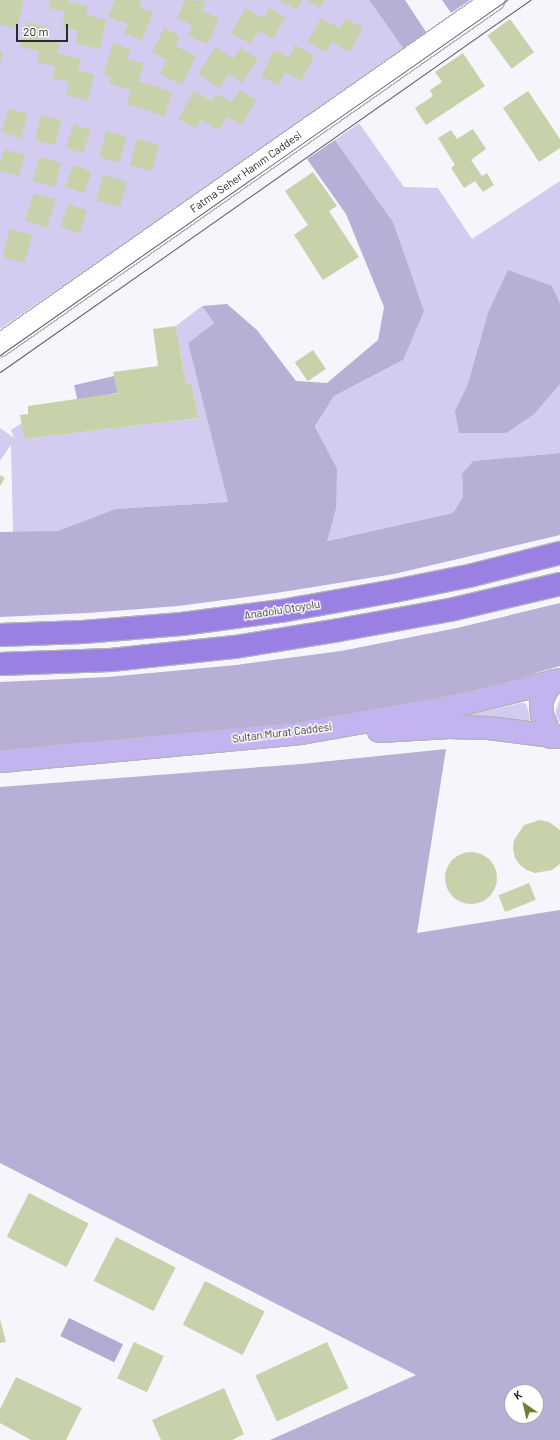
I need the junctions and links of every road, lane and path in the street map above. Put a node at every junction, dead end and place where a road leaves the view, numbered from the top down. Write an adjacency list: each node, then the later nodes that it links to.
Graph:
1 (493, 0): 2 (street, Fatma Seher Hanım Caddesi)
2 (0, 345)
3 (560, 553): 5 (highway, Anadolu Otoyolu)
4 (560, 584): 6 (highway)
5 (0, 635)
6 (0, 664)
7 (557, 681): 8 (main road, Sultan Murat Caddesi); 9 (main road)
8 (301, 733): 9 (main road); 10 (main road, Sultan Murat Caddesi)
9 (556, 737)
10 (0, 761)

